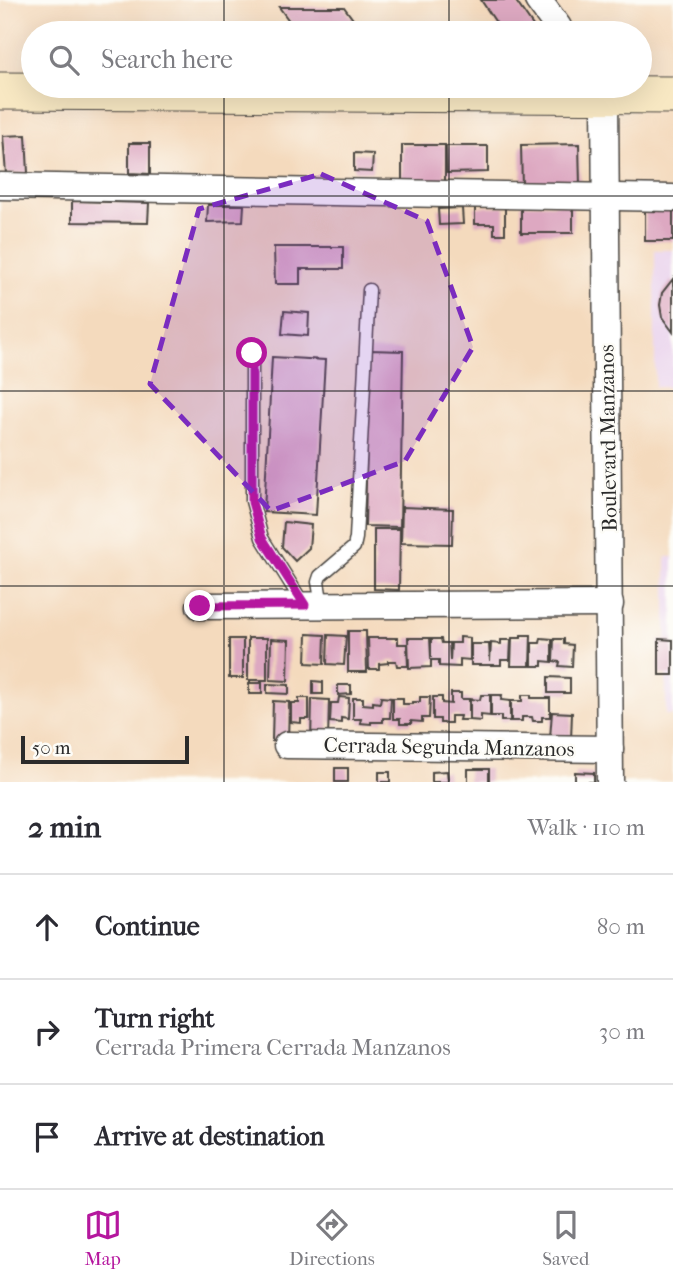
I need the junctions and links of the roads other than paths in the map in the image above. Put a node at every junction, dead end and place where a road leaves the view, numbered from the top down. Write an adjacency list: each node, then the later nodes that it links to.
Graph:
1 (538, 0): 2 (street)
2 (554, 21)
3 (0, 91): 4 (main road)
4 (21, 91)
5 (652, 94): 6 (main road)
6 (673, 95)
7 (584, 98): 9 (street, Boulevard Manzanos)
8 (0, 187): 9 (street)
9 (606, 198): 10 (street); 13 (street, Boulevard Manzanos)
10 (673, 198)
11 (369, 290): 14 (lane)
12 (252, 353): 14 (lane)
13 (610, 604): 14 (street); 17 (street, Boulevard Manzanos)
14 (313, 605): 15 (street)
15 (200, 606)
16 (287, 745): 17 (street, Cerrada Segunda Manzanos)
17 (610, 749): 18 (street, Boulevard Manzanos)
18 (610, 782)

